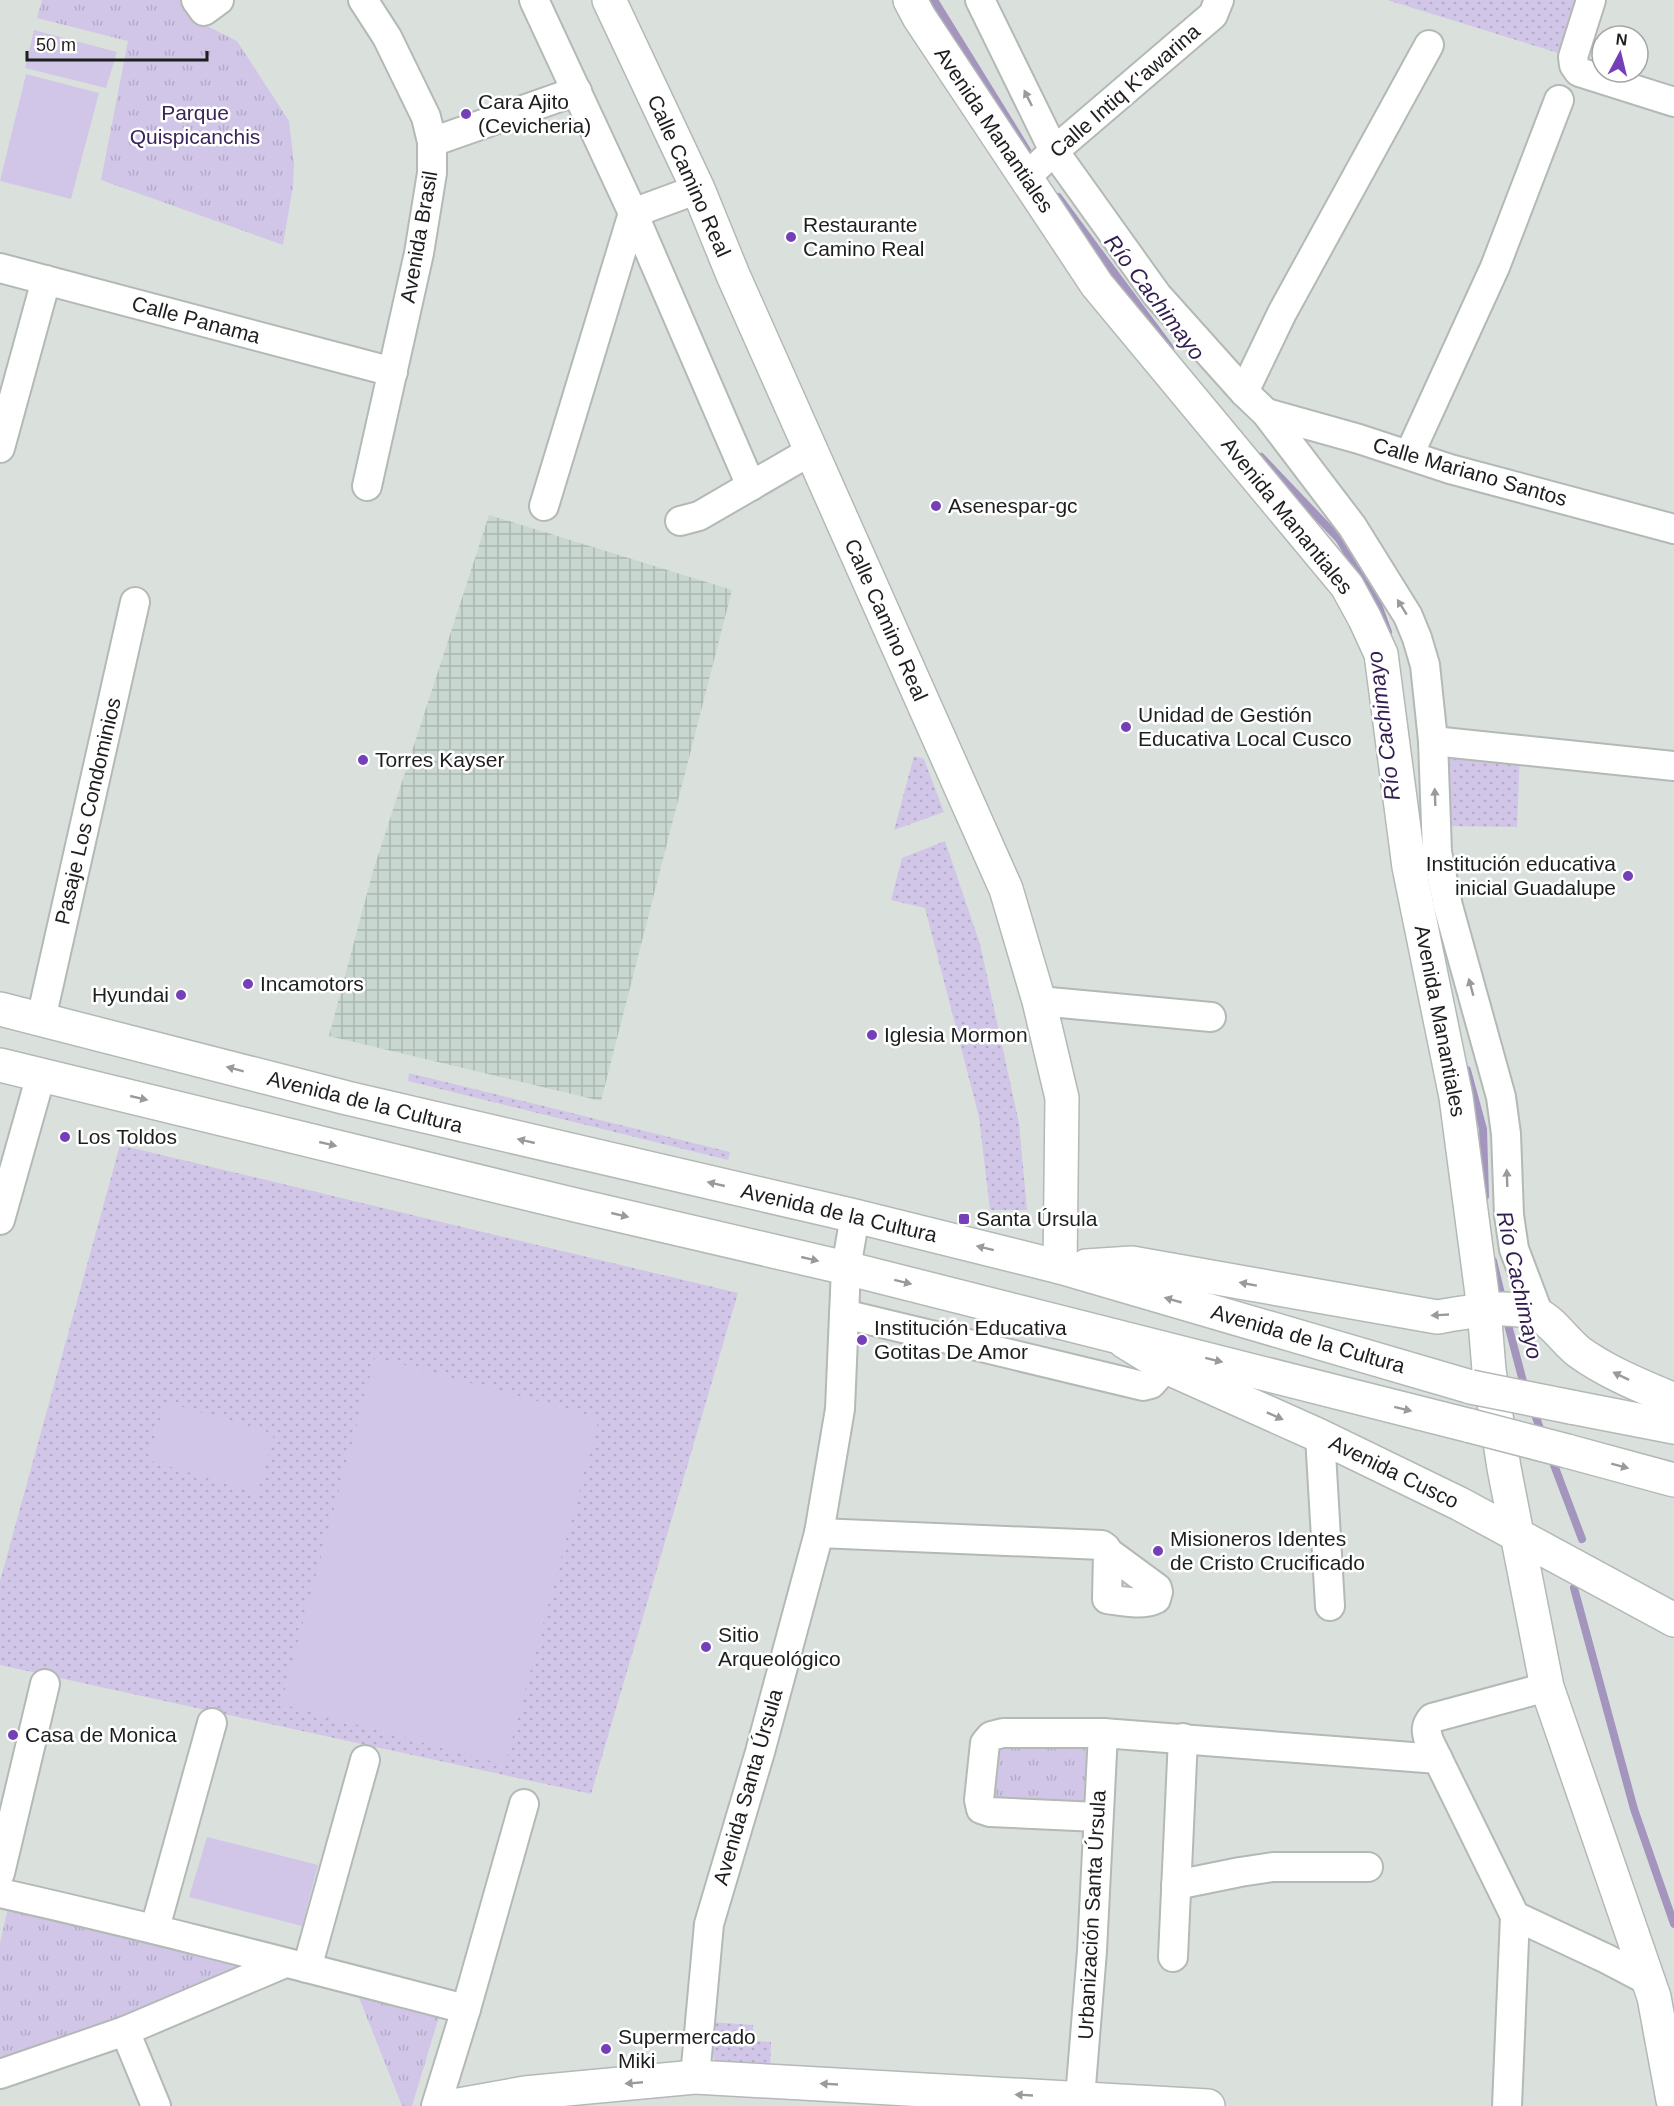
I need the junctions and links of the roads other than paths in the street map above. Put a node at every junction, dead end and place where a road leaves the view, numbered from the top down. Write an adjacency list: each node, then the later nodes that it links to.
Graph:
1 (363, 0): 12 (street, Avenida Brasil)
2 (534, 0): 9 (street)
3 (609, 0): 15 (main road, Calle Camino Real)
4 (910, 0): 14 (main road, Avenida Manantiales)
5 (1219, 0): 13 (street, Calle Intiq K'awarina)
6 (1591, 0): 11 (street)
7 (983, 2): 13 (street, Avenida Manantiales, one-way to 7)
8 (1429, 45): 20 (street)
9 (577, 91): 12 (street); 16 (street)
10 (1559, 100): 24 (street)
11 (1674, 102)
12 (432, 142): 19 (street, Avenida Brasil)
13 (1054, 151): 14 (street, Calle Intiq K'awarina); 20 (street, Avenida Manantiales)
14 (1025, 178): 47 (main road, Avenida Manantiales)
15 (698, 189): 16 (street); 23 (main road, Calle Camino Real)
16 (633, 213): 26 (street); 27 (street)
17 (0, 268): 18 (street, Calle Panama)
18 (46, 280): 19 (street, Calle Panama); 22 (street)
19 (393, 372): 25 (street, Avenida Brasil)
20 (1244, 392): 21 (street, Avenida Manantiales)
21 (1266, 413): 24 (street, Calle Mariano Santos); 31 (street, Avenida Manantiales, one-way to 21)
22 (0, 448)
23 (811, 451): 26 (street); 33 (main road, Calle Camino Real)
24 (1409, 455): 29 (street, Calle Mariano Santos)
25 (367, 486)
26 (751, 486): 28 (street)
27 (544, 506)
28 (680, 521)
29 (1674, 529)
30 (135, 602): 36 (street, Pasaje Los Condominios)
31 (1433, 741): 32 (street); 47 (street, Avenida Manantiales, one-way to 31)
32 (1674, 766)
33 (1039, 1001): 35 (street); 45 (main road, Calle Camino Real)
34 (0, 1009): 36 (main road, Avenida de la Cultura)
35 (1211, 1017)
36 (41, 1019): 37 (main road, Avenida de la Cultura)
37 (115, 1038): 40 (main road); 41 (main road, Avenida de la Cultura, one-way to 37)
38 (0, 1065): 39 (main road, Avenida de la Cultura)
39 (41, 1075): 40 (main road, Avenida de la Cultura); 44 (street)
40 (103, 1090): 42 (main road, Avenida de la Cultura, one-way to 42)
41 (583, 1154): 42 (main road); 43 (main road, Avenida de la Cultura, one-way to 41)
42 (571, 1204): 46 (main road, Avenida de la Cultura, one-way to 46)
43 (855, 1216): 45 (main road, Avenida de la Cultura, one-way to 43); 46 (street, Avenida Santa Úrsula)
44 (0, 1220)
45 (1060, 1267): 47 (main road, one-way to 45); 51 (main road, Avenida de la Cultura, one-way to 45)
46 (846, 1268): 48 (street, Avenida Santa Úrsula); 49 (main road, Avenida de la Cultura, one-way to 49)
47 (1511, 1311): 51 (main road, Avenida Manantiales); 52 (main road, one-way to 47)
48 (844, 1314): 50 (street); 56 (street, Avenida Santa Úrsula)
49 (1110, 1334): 50 (main road, Avenida Cusco); 55 (main road, Avenida de la Cultura, one-way to 55, bridge)
50 (1166, 1367): 54 (main road, Avenida Cusco, one-way to 54)
51 (1480, 1379): 53 (main road, Avenida de la Cultura, bridge); 57 (main road, Avenida Manantiales)
52 (1674, 1400)
53 (1674, 1427)
54 (1320, 1436): 57 (main road, Avenida Cusco); 59 (street)
55 (1674, 1480)
56 (819, 1533): 58 (street); 82 (street, Avenida Santa Úrsula)
57 (1517, 1534): 60 (main road, Avenida Cusco); 62 (main road, Avenida Manantiales)
58 (1108, 1552)
59 (1330, 1606)
60 (1674, 1620)
61 (45, 1684): 71 (street)
62 (1547, 1686): 66 (street); 78 (main road, Avenida Manantiales)
63 (212, 1723): 75 (street)
64 (1103, 1732): 65 (street); 69 (street, Urbanización Santa Úrsula); 69 (street)
65 (1183, 1738): 66 (street); 72 (street)
66 (1438, 1759): 74 (street)
67 (365, 1760): 77 (street)
68 (524, 1804): 79 (street)
69 (1098, 1817): 83 (street, Urbanización Santa Úrsula)
70 (1368, 1867): 72 (street)
71 (0, 1873)
72 (1176, 1885): 76 (street)
73 (0, 1893): 75 (street)
74 (1515, 1916): 78 (street); 89 (street)
75 (155, 1928): 77 (street)
76 (1173, 1957)
77 (296, 1966): 79 (street); 80 (street)
78 (1658, 1998): 84 (main road, Avenida Manantiales)
79 (466, 2008): 86 (street)
80 (124, 2031): 81 (street); 85 (street)
81 (0, 2074)
82 (695, 2077): 83 (main road, one-way to 82); 87 (main road, one-way to 87)
83 (1080, 2098): 88 (main road)
84 (1674, 2099): 90 (main road, Avenida Manantiales)
85 (156, 2106)
86 (436, 2106)
87 (453, 2106)
88 (1208, 2106)
89 (1507, 2106)
90 (1672, 2106)

